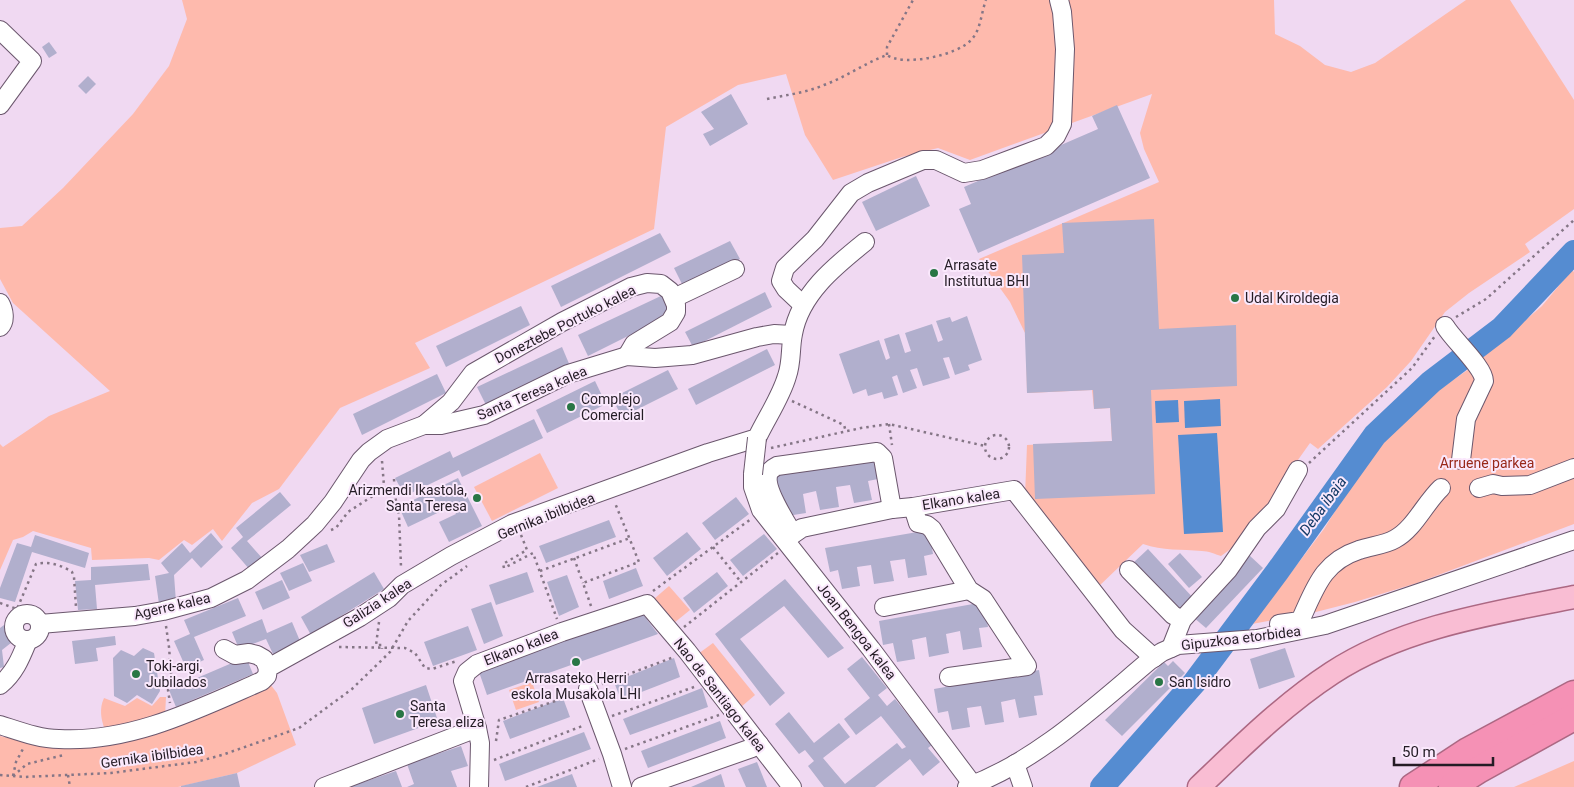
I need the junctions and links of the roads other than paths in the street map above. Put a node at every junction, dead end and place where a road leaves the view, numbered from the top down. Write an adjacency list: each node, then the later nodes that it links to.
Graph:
1 (1059, 0): 8 (street)
2 (0, 30): 3 (street)
3 (0, 105)
4 (865, 242): 8 (street, Joan Bengoa kalea)
5 (735, 268): 6 (street)
6 (674, 298): 12 (street); 13 (street, Doneztebe Portuko kalea)
7 (0, 303): 9 (street)
8 (803, 305): 11 (street, Joan Bengoa kalea)
9 (0, 327)
10 (1448, 332): 15 (street)
11 (792, 335): 12 (street, Santa Teresa kalea); 14 (street, Joan Bengoa kalea)
12 (627, 356): 13 (street, Santa Teresa kalea)
13 (424, 425): 18 (street, Santa Teresa kalea)
14 (763, 443): 23 (street, Joan Bengoa kalea, bridge); 38 (street, Galizia kalea)
15 (1461, 460)
16 (1574, 468): 20 (street)
17 (1298, 470): 31 (street)
18 (348, 479): 32 (street, Agerre kalea)
19 (1441, 488): 33 (street)
20 (1479, 488)
21 (913, 507): 22 (street, Elkano kalea); 26 (street); 37 (street, Elkano kalea)
22 (892, 509): 23 (street, Elkano kalea); 23 (street)
23 (789, 537): 48 (street, Joan Bengoa kalea)
24 (1574, 540): 33 (street, Gipuzkoa etorbidea)
25 (1129, 570): 31 (street)
26 (970, 590): 29 (street); 39 (street)
27 (1574, 597): 55 (main road)
28 (646, 604): 45 (street, Elkano kalea); 46 (street, Nao de Santiago kalea)
29 (884, 607)
30 (8, 619): 32 (street); 34 (street)
31 (1182, 620): 35 (street)
32 (40, 624): 34 (street)
33 (1277, 635): 35 (street, Gipuzkoa etorbidea)
34 (28, 640): 40 (street)
35 (1171, 648): 37 (street, Gipuzkoa etorbidea)
36 (224, 649): 38 (street)
37 (1154, 658): 47 (street, Gipuzkoa etorbidea)
38 (268, 668): 44 (street, Galizia kalea)
39 (949, 677)
40 (0, 685)
41 (588, 689): 51 (street)
42 (1574, 694): 56 (highway)
43 (1574, 718): 57 (highway)
44 (0, 725)
45 (478, 728): 49 (street); 50 (street, Elkano kalea)
46 (759, 744): 52 (street); 53 (street, Nao de Santiago kalea)
47 (1015, 764): 48 (street, Gipuzkoa etorbidea); 54 (street)
48 (970, 786)
49 (324, 787)
50 (479, 787)
51 (622, 787)
52 (641, 787)
53 (792, 787)
54 (1023, 787)
55 (1199, 787)
56 (1413, 787)
57 (1452, 787)

